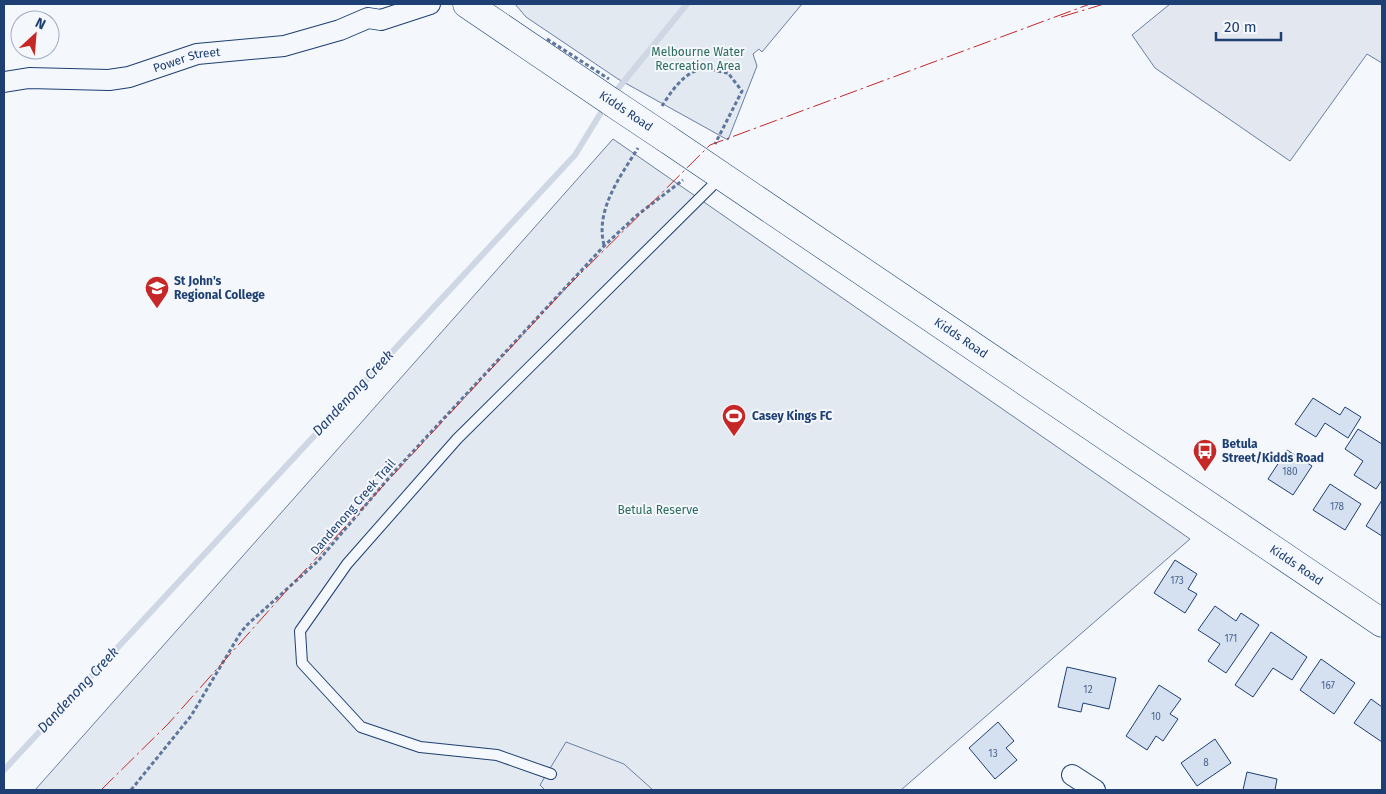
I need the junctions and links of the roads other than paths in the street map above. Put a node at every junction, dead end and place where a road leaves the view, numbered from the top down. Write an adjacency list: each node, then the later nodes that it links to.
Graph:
1 (430, 4): 3 (street, Power Street)
2 (467, 4): 5 (main road, Kidds Road, bridge)
3 (372, 11): 4 (street, Power Street)
4 (4, 82)
5 (722, 176): 6 (main road, Kidds Road); 7 (lane)
6 (1382, 623)
7 (551, 774)
8 (1072, 775): 9 (street)
9 (1095, 790)

